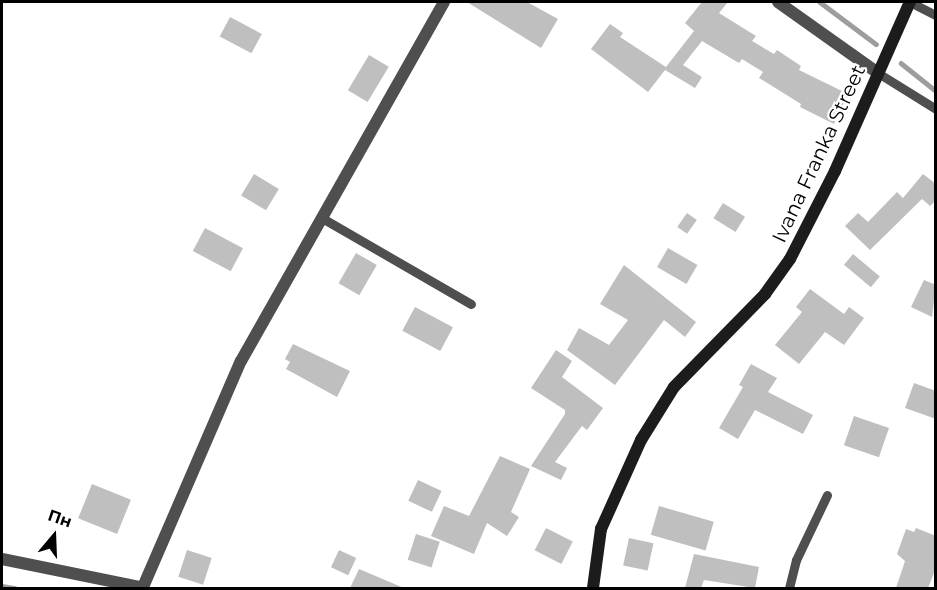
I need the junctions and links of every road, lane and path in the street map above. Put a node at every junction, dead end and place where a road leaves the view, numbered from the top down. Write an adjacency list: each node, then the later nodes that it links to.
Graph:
1 (444, 2): 7 (street)
2 (778, 2): 5 (street)
3 (910, 2): 4 (lane); 5 (main road, Ivana Franka Street)
4 (936, 15)
5 (878, 74): 6 (lane); 12 (main road, Ivana Franka Street)
6 (936, 109)
7 (322, 218): 8 (lane); 11 (street)
8 (471, 304)
9 (827, 495): 13 (lane)
10 (2, 559): 11 (street)
11 (144, 588)
12 (593, 588)
13 (789, 588)

